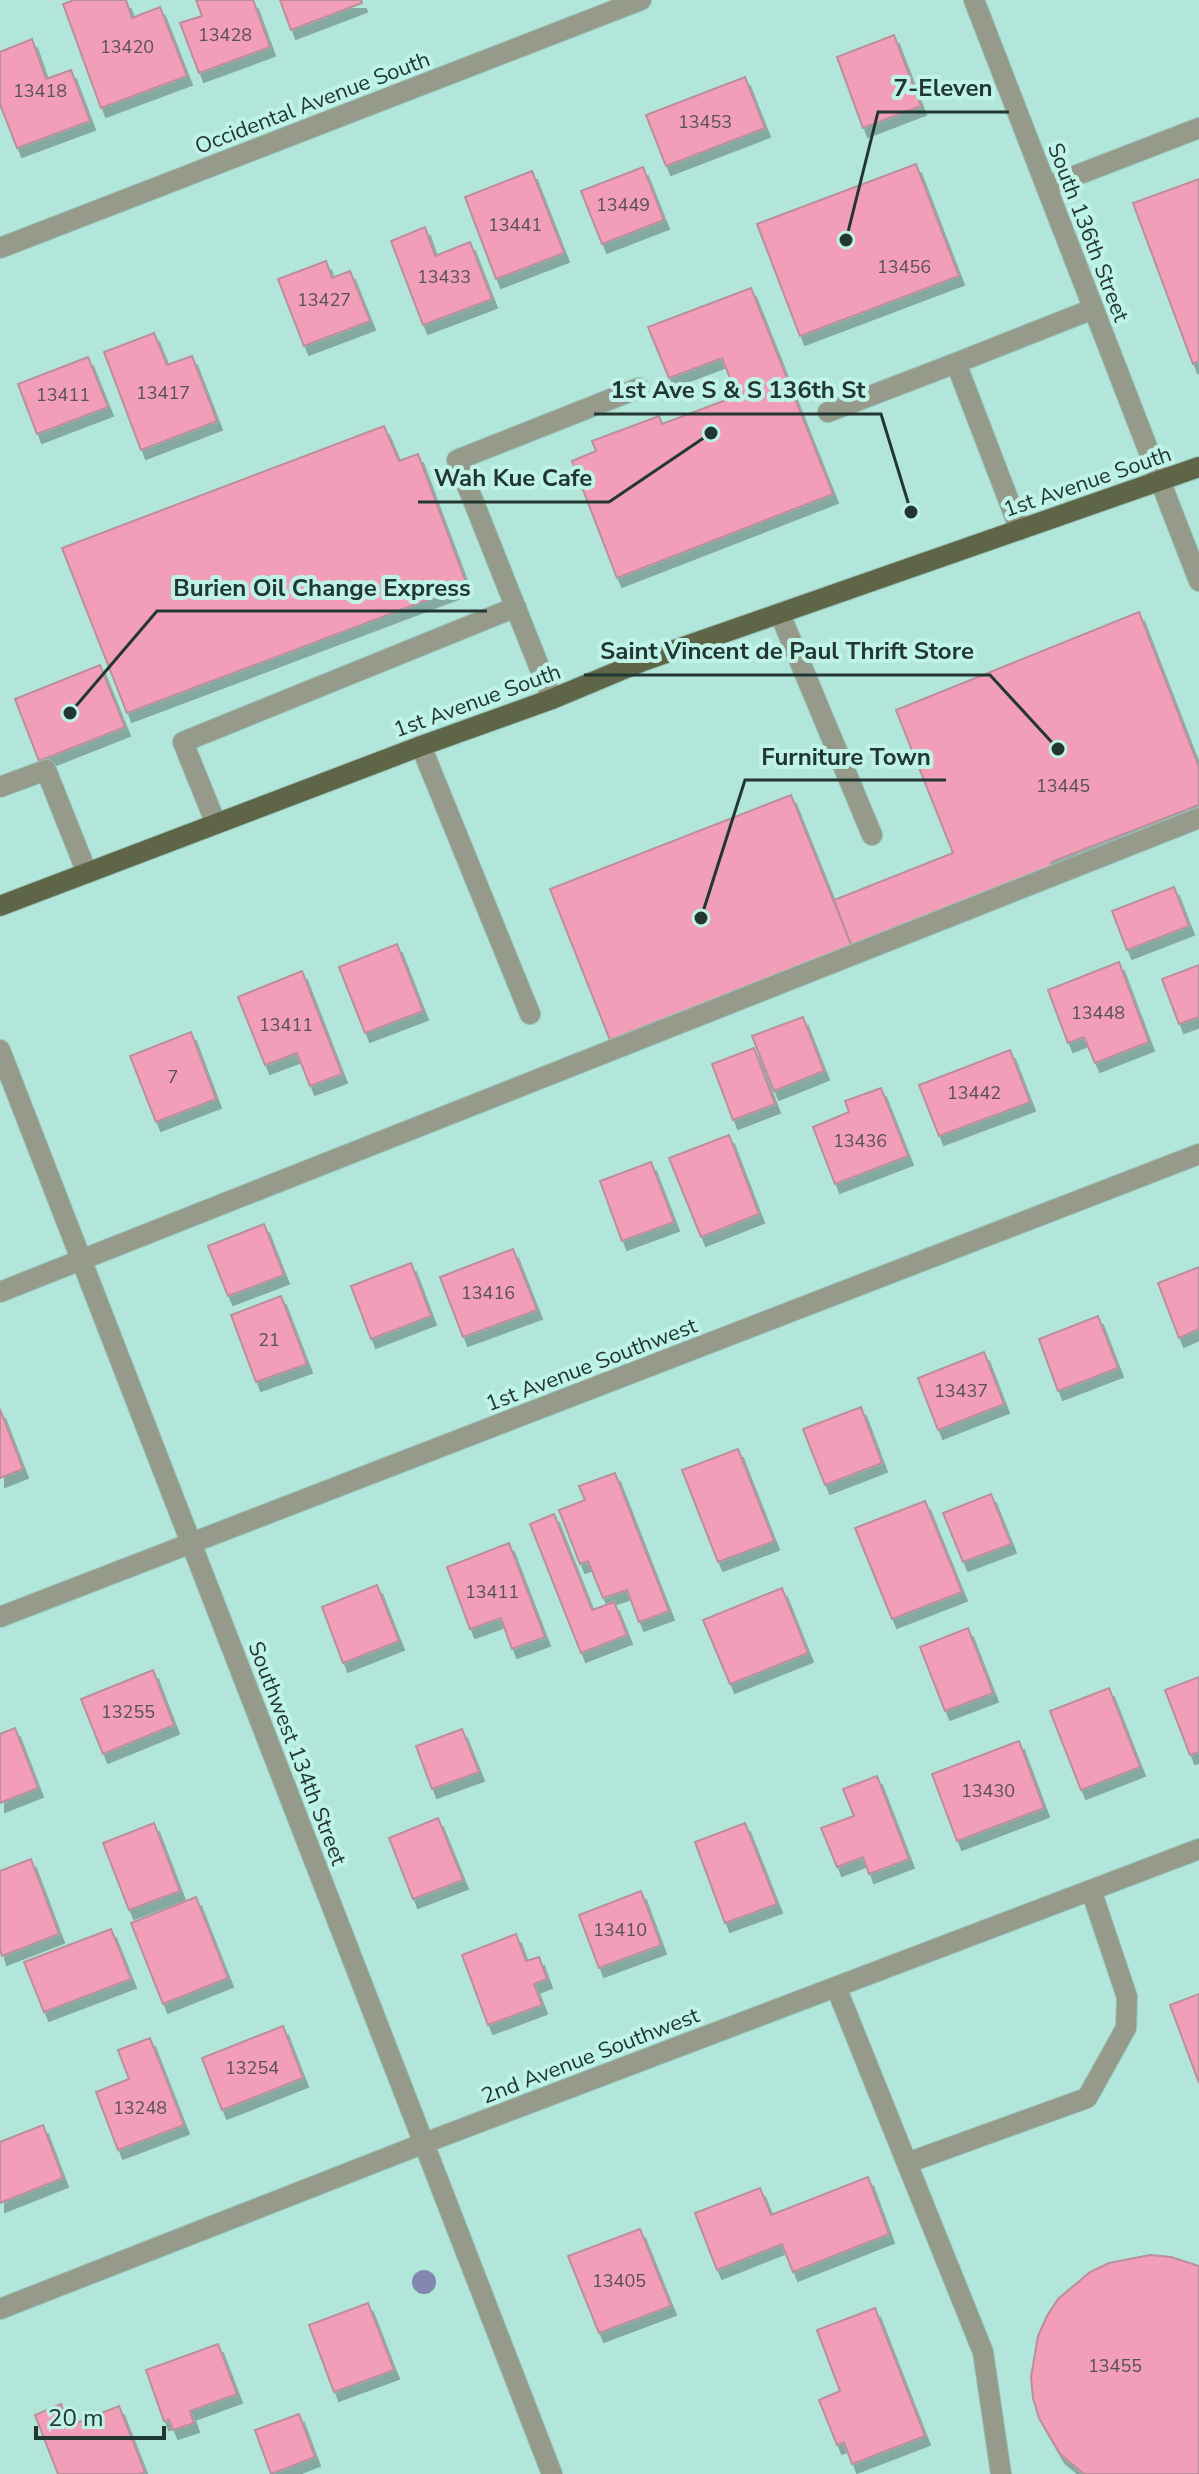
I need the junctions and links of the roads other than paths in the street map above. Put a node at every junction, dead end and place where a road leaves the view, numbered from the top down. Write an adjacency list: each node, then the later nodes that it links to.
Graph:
1 (641, 0): 5 (street, Occidental Avenue South)
2 (974, 0): 4 (street, South 136th Street)
3 (1199, 128): 4 (street)
4 (1046, 187): 6 (street, South 136th Street)
5 (0, 248)
6 (1093, 309): 7 (street); 11 (street, South 136th Street)
7 (956, 363): 9 (street); 12 (street)
8 (639, 388): 14 (street)
9 (828, 412)
10 (1199, 467): 11 (main road, 1st Avenue South)
11 (1159, 482): 12 (main road, 1st Avenue South); 13 (street, South 136th Street)
12 (1020, 530): 15 (main road, 1st Avenue South)
13 (1199, 581)
14 (516, 607): 16 (street); 20 (street)
15 (780, 614): 16 (main road, 1st Avenue South); 21 (street)
16 (552, 699): 17 (main road, 1st Avenue South)
17 (421, 746): 20 (main road, 1st Avenue South); 24 (street)
18 (0, 787): 22 (street)
19 (1199, 818): 27 (street)
20 (216, 824): 22 (main road, 1st Avenue South)
21 (872, 835)
22 (87, 873): 23 (main road, 1st Avenue South)
23 (0, 906)
24 (530, 1014)
25 (0, 1050): 27 (street, Southwest 134th Street)
26 (1199, 1154): 29 (street, 1st Avenue Southwest)
27 (81, 1260): 28 (street); 29 (street, Southwest 134th Street)
28 (0, 1292)
29 (192, 1544): 30 (street, 1st Avenue Southwest); 34 (street, Southwest 134th Street)
30 (0, 1617)
31 (1199, 1849): 32 (street, 2nd Avenue Southwest)
32 (1091, 1890): 33 (street, 2nd Avenue Southwest); 35 (street)
33 (836, 1987): 34 (street, 2nd Avenue Southwest); 35 (street)
34 (422, 2144): 36 (street, 2nd Avenue Southwest); 37 (street, Southwest 134th Street)
35 (907, 2163): 38 (street)
36 (0, 2309)
37 (552, 2474)
38 (1001, 2474)

